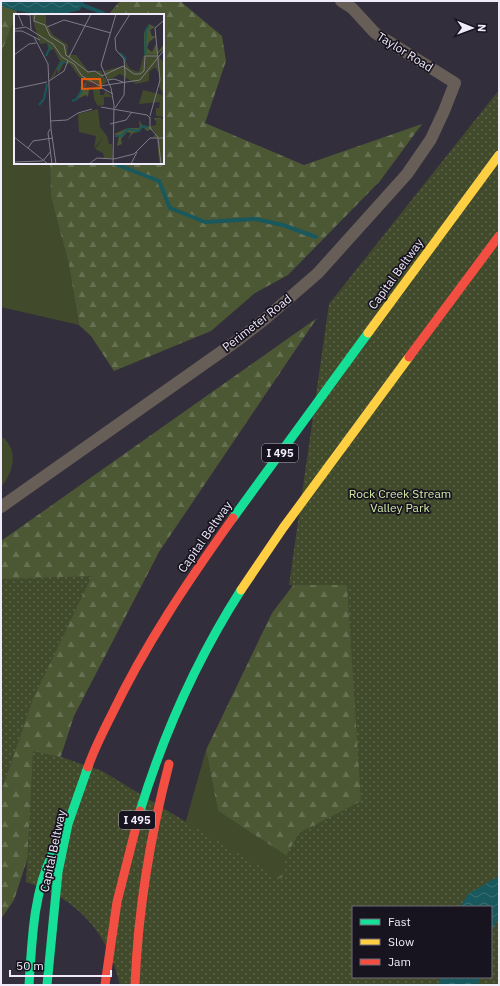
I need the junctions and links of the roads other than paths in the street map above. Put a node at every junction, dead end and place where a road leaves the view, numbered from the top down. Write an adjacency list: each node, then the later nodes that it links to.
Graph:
1 (341, 1): 2 (street, Taylor Road)
2 (455, 83): 5 (street, Perimeter Road)
3 (499, 155): 9 (highway, Capital Beltway / I 495)
4 (499, 236): 6 (highway, I 495)
5 (1, 507)
6 (199, 663): 7 (highway); 12 (highway, I 495)
7 (176, 739)
8 (172, 753): 13 (highway)
9 (68, 824): 10 (highway); 11 (highway, Capital Beltway / I 495)
10 (29, 985)
11 (47, 985)
12 (105, 985)
13 (134, 985)

